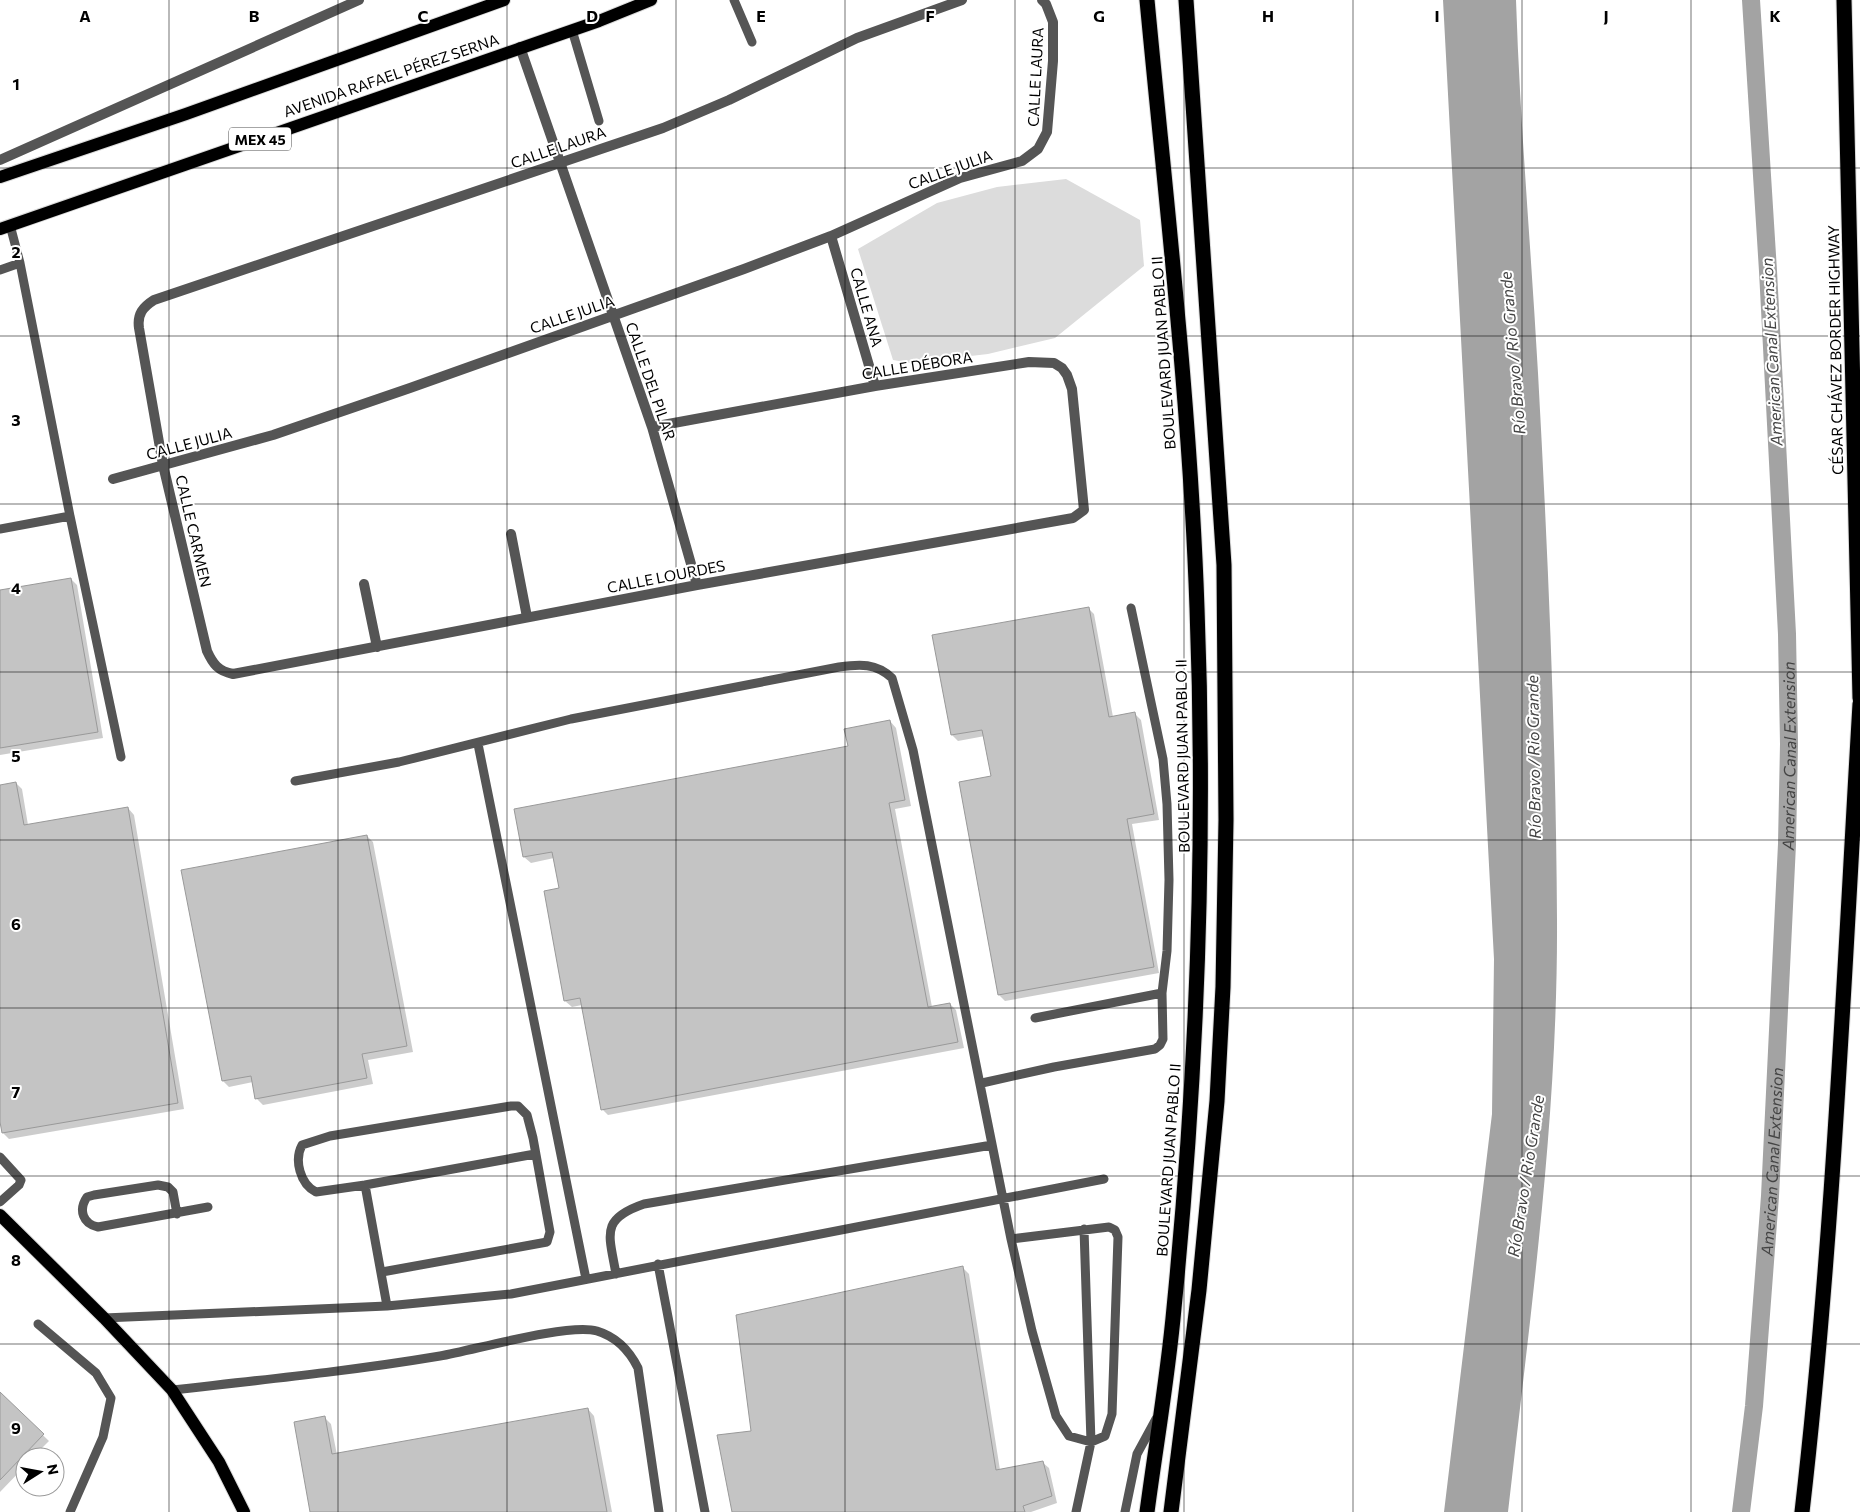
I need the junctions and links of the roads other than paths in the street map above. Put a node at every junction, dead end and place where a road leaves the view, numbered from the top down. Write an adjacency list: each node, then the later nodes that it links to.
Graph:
1 (359, 0): 10 (street)
2 (504, 0): 18 (main road, AVENIDA RAFAEL PÉREZ SERNA)
3 (651, 0): 11 (main road, AVENIDA RAFAEL PÉREZ SERNA / MEX 45)
4 (734, 0): 12 (lane)
5 (962, 0): 17 (street, CALLE LAURA)
6 (1147, 0): 67 (highway, BOULEVARD JUAN PABLO II)
7 (1186, 0): 76 (highway)
8 (1844, 0): 39 (highway, CÉSAR CHÁVEZ BORDER HIGHWAY)
9 (1047, 1): 15 (street, CALLE LAURA)
10 (341, 4): 16 (street)
11 (572, 30): 13 (main road, AVENIDA RAFAEL PÉREZ SERNA / MEX 45); 14 (lane)
12 (752, 42)
13 (520, 47): 17 (street, CALLE DEL PILAR); 19 (main road, AVENIDA RAFAEL PÉREZ SERNA / MEX 45)
14 (599, 121)
15 (1032, 154): 20 (street, CALLE JULIA)
16 (0, 160)
17 (561, 162): 23 (street, CALLE LAURA); 24 (street, CALLE DEL PILAR)
18 (0, 177)
19 (5, 227): 21 (lane)
20 (831, 236): 24 (street, CALLE JULIA); 25 (street, CALLE ANA)
21 (20, 263): 22 (lane); 30 (lane)
22 (0, 270)
23 (154, 300): 27 (street, CALLE CARMEN)
24 (613, 316): 26 (street, CALLE DEL PILAR); 27 (street, CALLE JULIA)
25 (875, 386): 26 (street, CALLE DÉBORA); 29 (street, CALLE DÉBORA)
26 (652, 427): 34 (street, CALLE DEL PILAR)
27 (163, 465): 28 (street, CALLE JULIA); 38 (street, CALLE CARMEN)
28 (113, 479)
29 (1082, 491): 34 (street, CALLE LOURDES)
30 (70, 516): 31 (lane); 42 (lane)
31 (0, 529)
32 (511, 534): 36 (street)
33 (364, 584): 37 (street)
34 (697, 585): 36 (street, CALLE LOURDES)
35 (1131, 608): 44 (lane)
36 (527, 618): 37 (street, CALLE LOURDES)
37 (377, 647): 38 (street, CALLE LOURDES)
38 (233, 674)
39 (1860, 698)
40 (1860, 704): 77 (highway)
41 (478, 744): 43 (lane); 46 (lane); 62 (lane)
42 (121, 757)
43 (295, 781)
44 (1162, 993): 45 (lane); 46 (lane)
45 (1035, 1018)
46 (982, 1083): 47 (lane)
47 (992, 1145): 52 (lane); 61 (lane)
48 (535, 1154): 51 (lane); 51 (lane); 60 (lane)
49 (0, 1157): 53 (lane)
50 (1104, 1179): 52 (lane)
51 (365, 1185): 60 (lane)
52 (1002, 1198): 58 (lane); 59 (lane)
53 (0, 1202)
54 (208, 1207): 55 (lane)
55 (178, 1214): 55 (lane)
56 (0, 1215): 64 (main road)
57 (1084, 1229): 58 (lane); 68 (lane); 68 (lane)
58 (1011, 1239): 68 (lane)
59 (658, 1264): 61 (lane); 72 (lane)
60 (382, 1272): 63 (lane)
61 (616, 1274): 62 (lane)
62 (586, 1279): 63 (lane)
63 (388, 1306): 64 (lane)
64 (104, 1318): 66 (main road)
65 (38, 1324): 69 (lane)
66 (172, 1390): 70 (main road); 71 (lane)
67 (1161, 1410): 74 (lane); 75 (highway, BOULEVARD JUAN PABLO II)
68 (1090, 1442): 73 (lane)
69 (70, 1512)
70 (244, 1512)
71 (659, 1512)
72 (705, 1512)
73 (1076, 1512)
74 (1125, 1512)
75 (1146, 1512)
76 (1171, 1512)
77 (1802, 1512)

